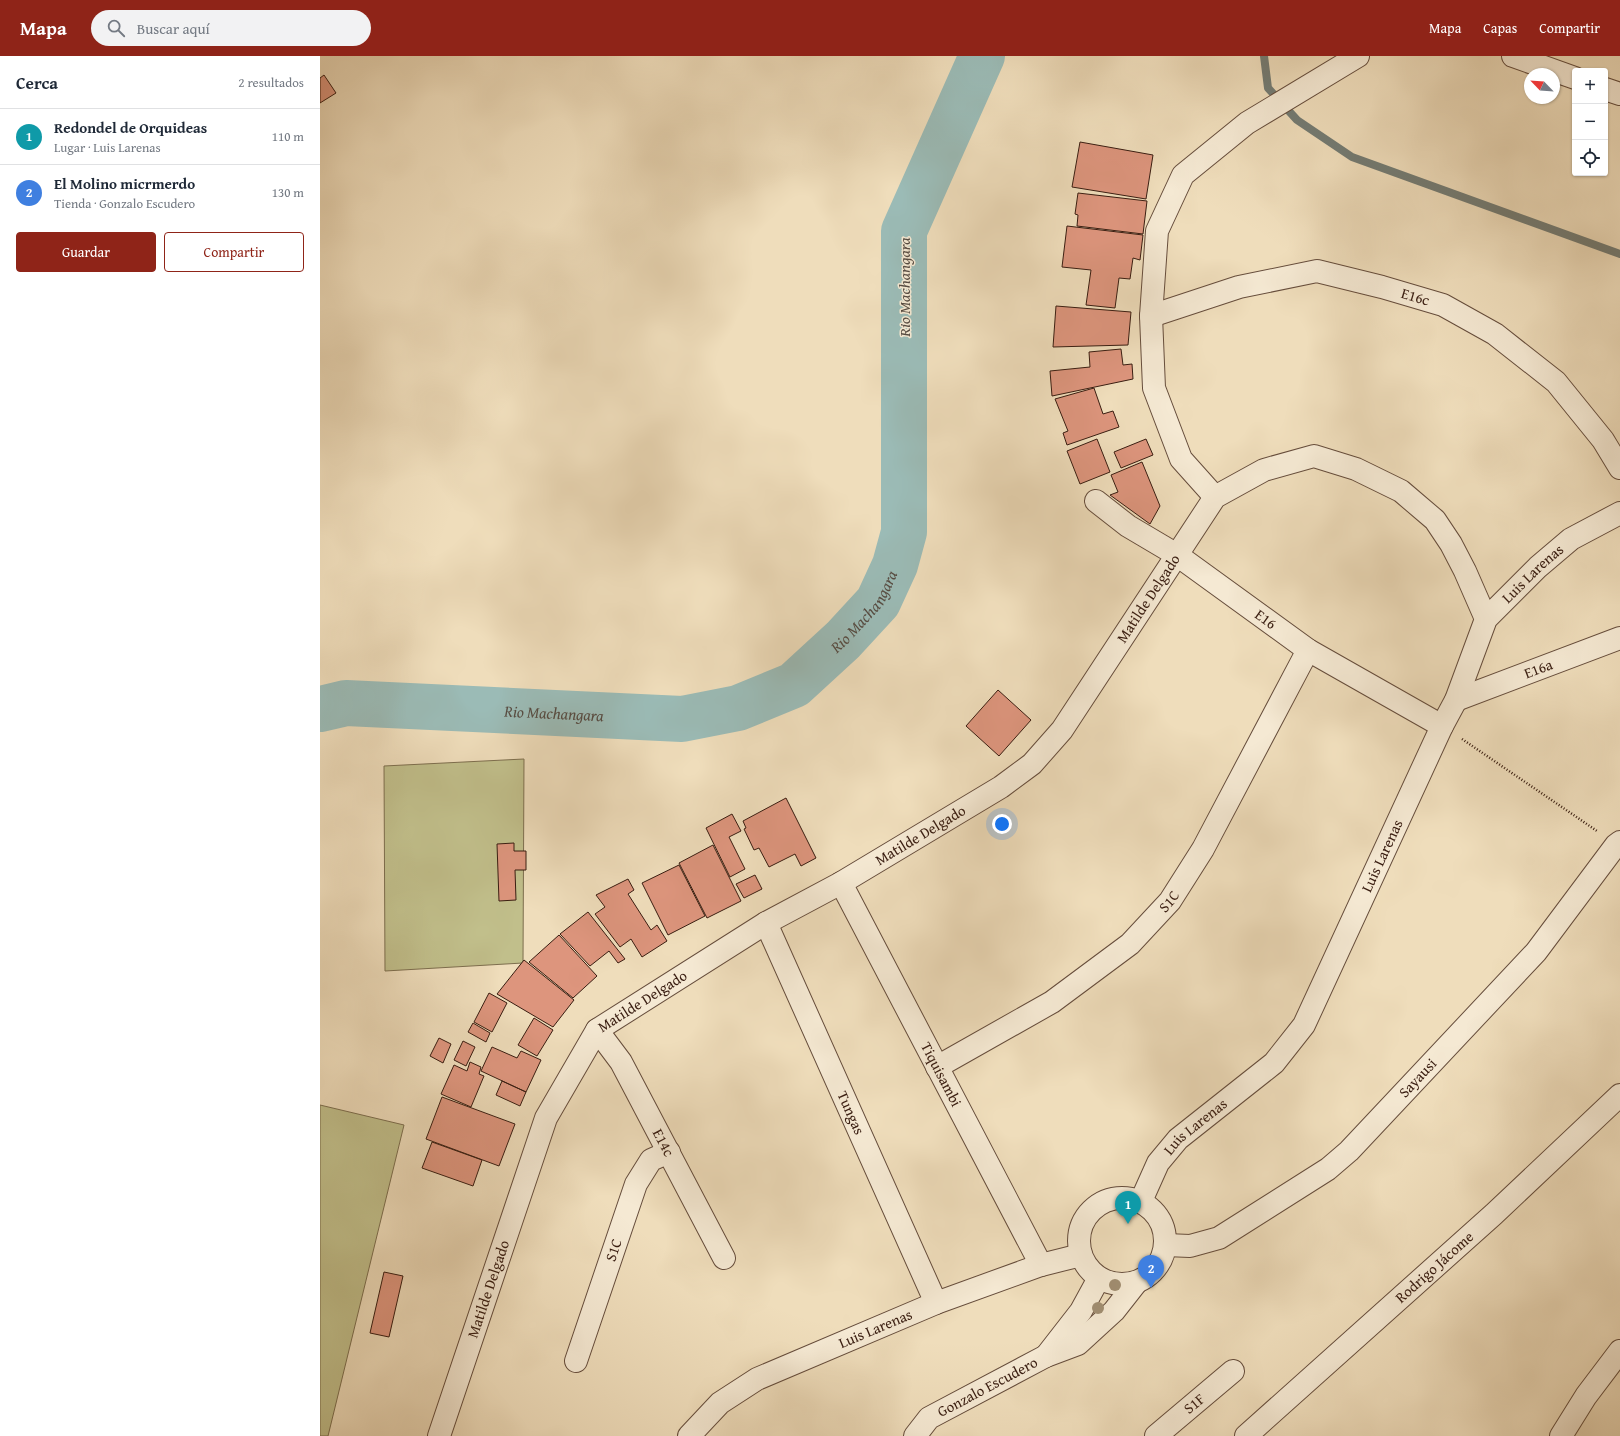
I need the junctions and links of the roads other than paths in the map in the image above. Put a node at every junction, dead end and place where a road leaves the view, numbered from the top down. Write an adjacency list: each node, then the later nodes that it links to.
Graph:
1 (1358, 56): 6 (street)
2 (1513, 56): 3 (street)
3 (1572, 77)
4 (1608, 90): 5 (street)
5 (1620, 94)
6 (1151, 316): 7 (street, E16c); 8 (street)
7 (1620, 468)
8 (1215, 497): 11 (street, Matilde Delgado); 12 (street, Matilde Delgado)
9 (1096, 501): 11 (street, E16)
10 (1620, 513): 12 (street, Luis Larenas)
11 (1177, 555): 14 (street, E16); 18 (street, Matilde Delgado)
12 (1486, 619): 15 (street, Luis Larenas)
13 (1620, 638): 15 (street, E16a)
14 (1308, 650): 16 (street, E16); 21 (street, S1C)
15 (1456, 700): 16 (street, Luis Larenas)
16 (1442, 726): 24 (street, Luis Larenas)
17 (1618, 844): 25 (street, Sayausi)
18 (841, 883): 19 (street, Matilde Delgado); 21 (street, Tiquisambi)
19 (766, 923): 20 (street, Matilde Delgado); 31 (street, Tungas)
20 (597, 1030): 23 (street, E14c); 36 (street, Matilde Delgado)
21 (937, 1067): 28 (street, Tiquisambi)
22 (1620, 1095): 40 (street, Rodrigo Jácome)
23 (669, 1152): 27 (street, E14c); 34 (street, S1C)
24 (1141, 1201): 25 (street); 26 (street)
25 (1166, 1244): 30 (street)
26 (1081, 1255): 28 (street, Luis Larenas); 29 (street)
27 (724, 1258)
28 (1041, 1265): 31 (street, Luis Larenas)
29 (1099, 1278): 30 (street); 33 (street, Gonzalo Escudero)
30 (1136, 1283): 33 (street, Gonzalo Escudero)
31 (936, 1303): 37 (street, Luis Larenas)
32 (1620, 1351): 41 (street)
33 (1046, 1356): 38 (street, Gonzalo Escudero)
34 (576, 1361)
35 (1232, 1372): 39 (street, S1F)
36 (438, 1436)
37 (689, 1436)
38 (915, 1436)
39 (1156, 1436)
40 (1246, 1436)
41 (1561, 1436)

